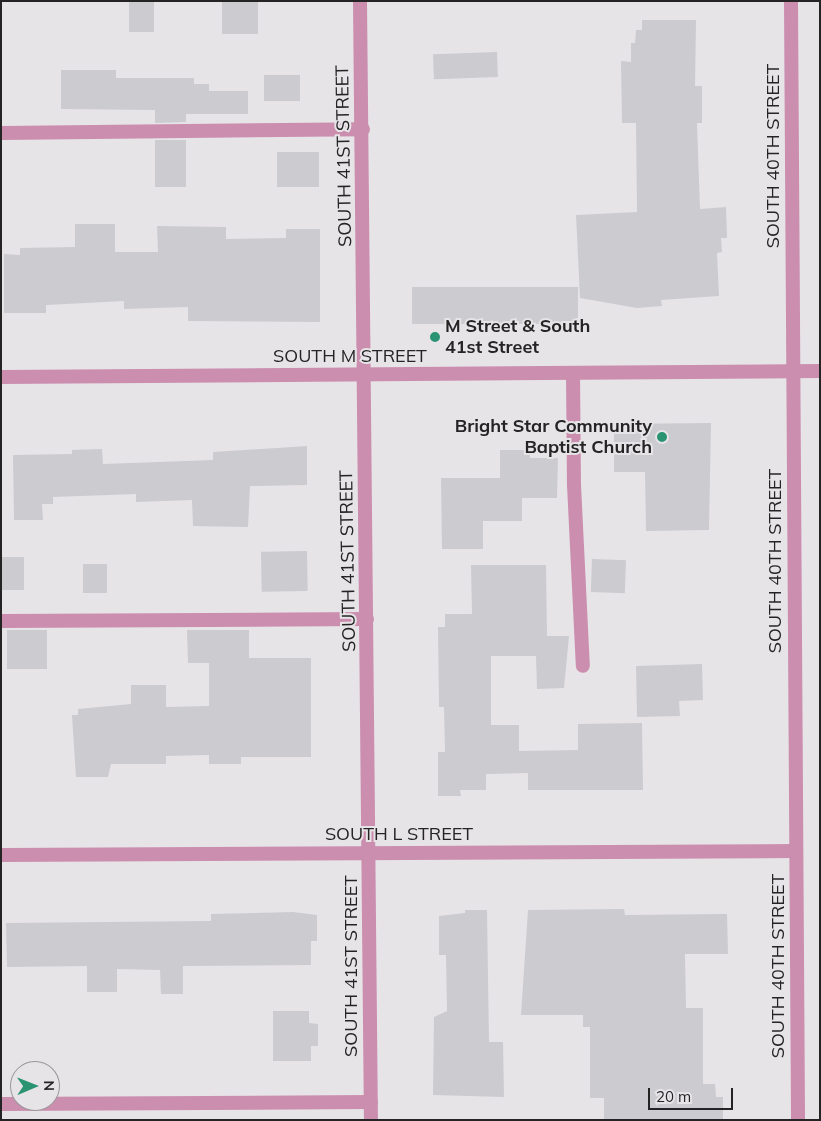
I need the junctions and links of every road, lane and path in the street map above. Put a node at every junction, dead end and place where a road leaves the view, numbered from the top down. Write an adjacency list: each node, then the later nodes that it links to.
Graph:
1 (360, 1): 3 (street, SOUTH 41ST STREET)
2 (791, 1): 5 (street, SOUTH 40TH STREET)
3 (362, 129): 4 (street); 8 (street, SOUTH 41ST STREET)
4 (1, 133)
5 (793, 371): 6 (street, SOUTH M STREET); 7 (street, SOUTH M STREET); 13 (street, SOUTH 40TH STREET)
6 (820, 372)
7 (573, 373): 8 (street, SOUTH M STREET); 12 (street)
8 (365, 375): 9 (street, SOUTH M STREET); 10 (street, SOUTH 41ST STREET)
9 (1, 378)
10 (367, 619): 11 (street); 14 (street, SOUTH 41ST STREET)
11 (1, 621)
12 (583, 666)
13 (796, 851): 14 (street, SOUTH L STREET); 19 (street, SOUTH 40TH STREET)
14 (370, 853): 15 (street, SOUTH L STREET); 16 (street, SOUTH 41ST STREET)
15 (1, 855)
16 (371, 1102): 17 (street); 18 (street, SOUTH 41ST STREET)
17 (1, 1104)
18 (371, 1120)
19 (798, 1120)

